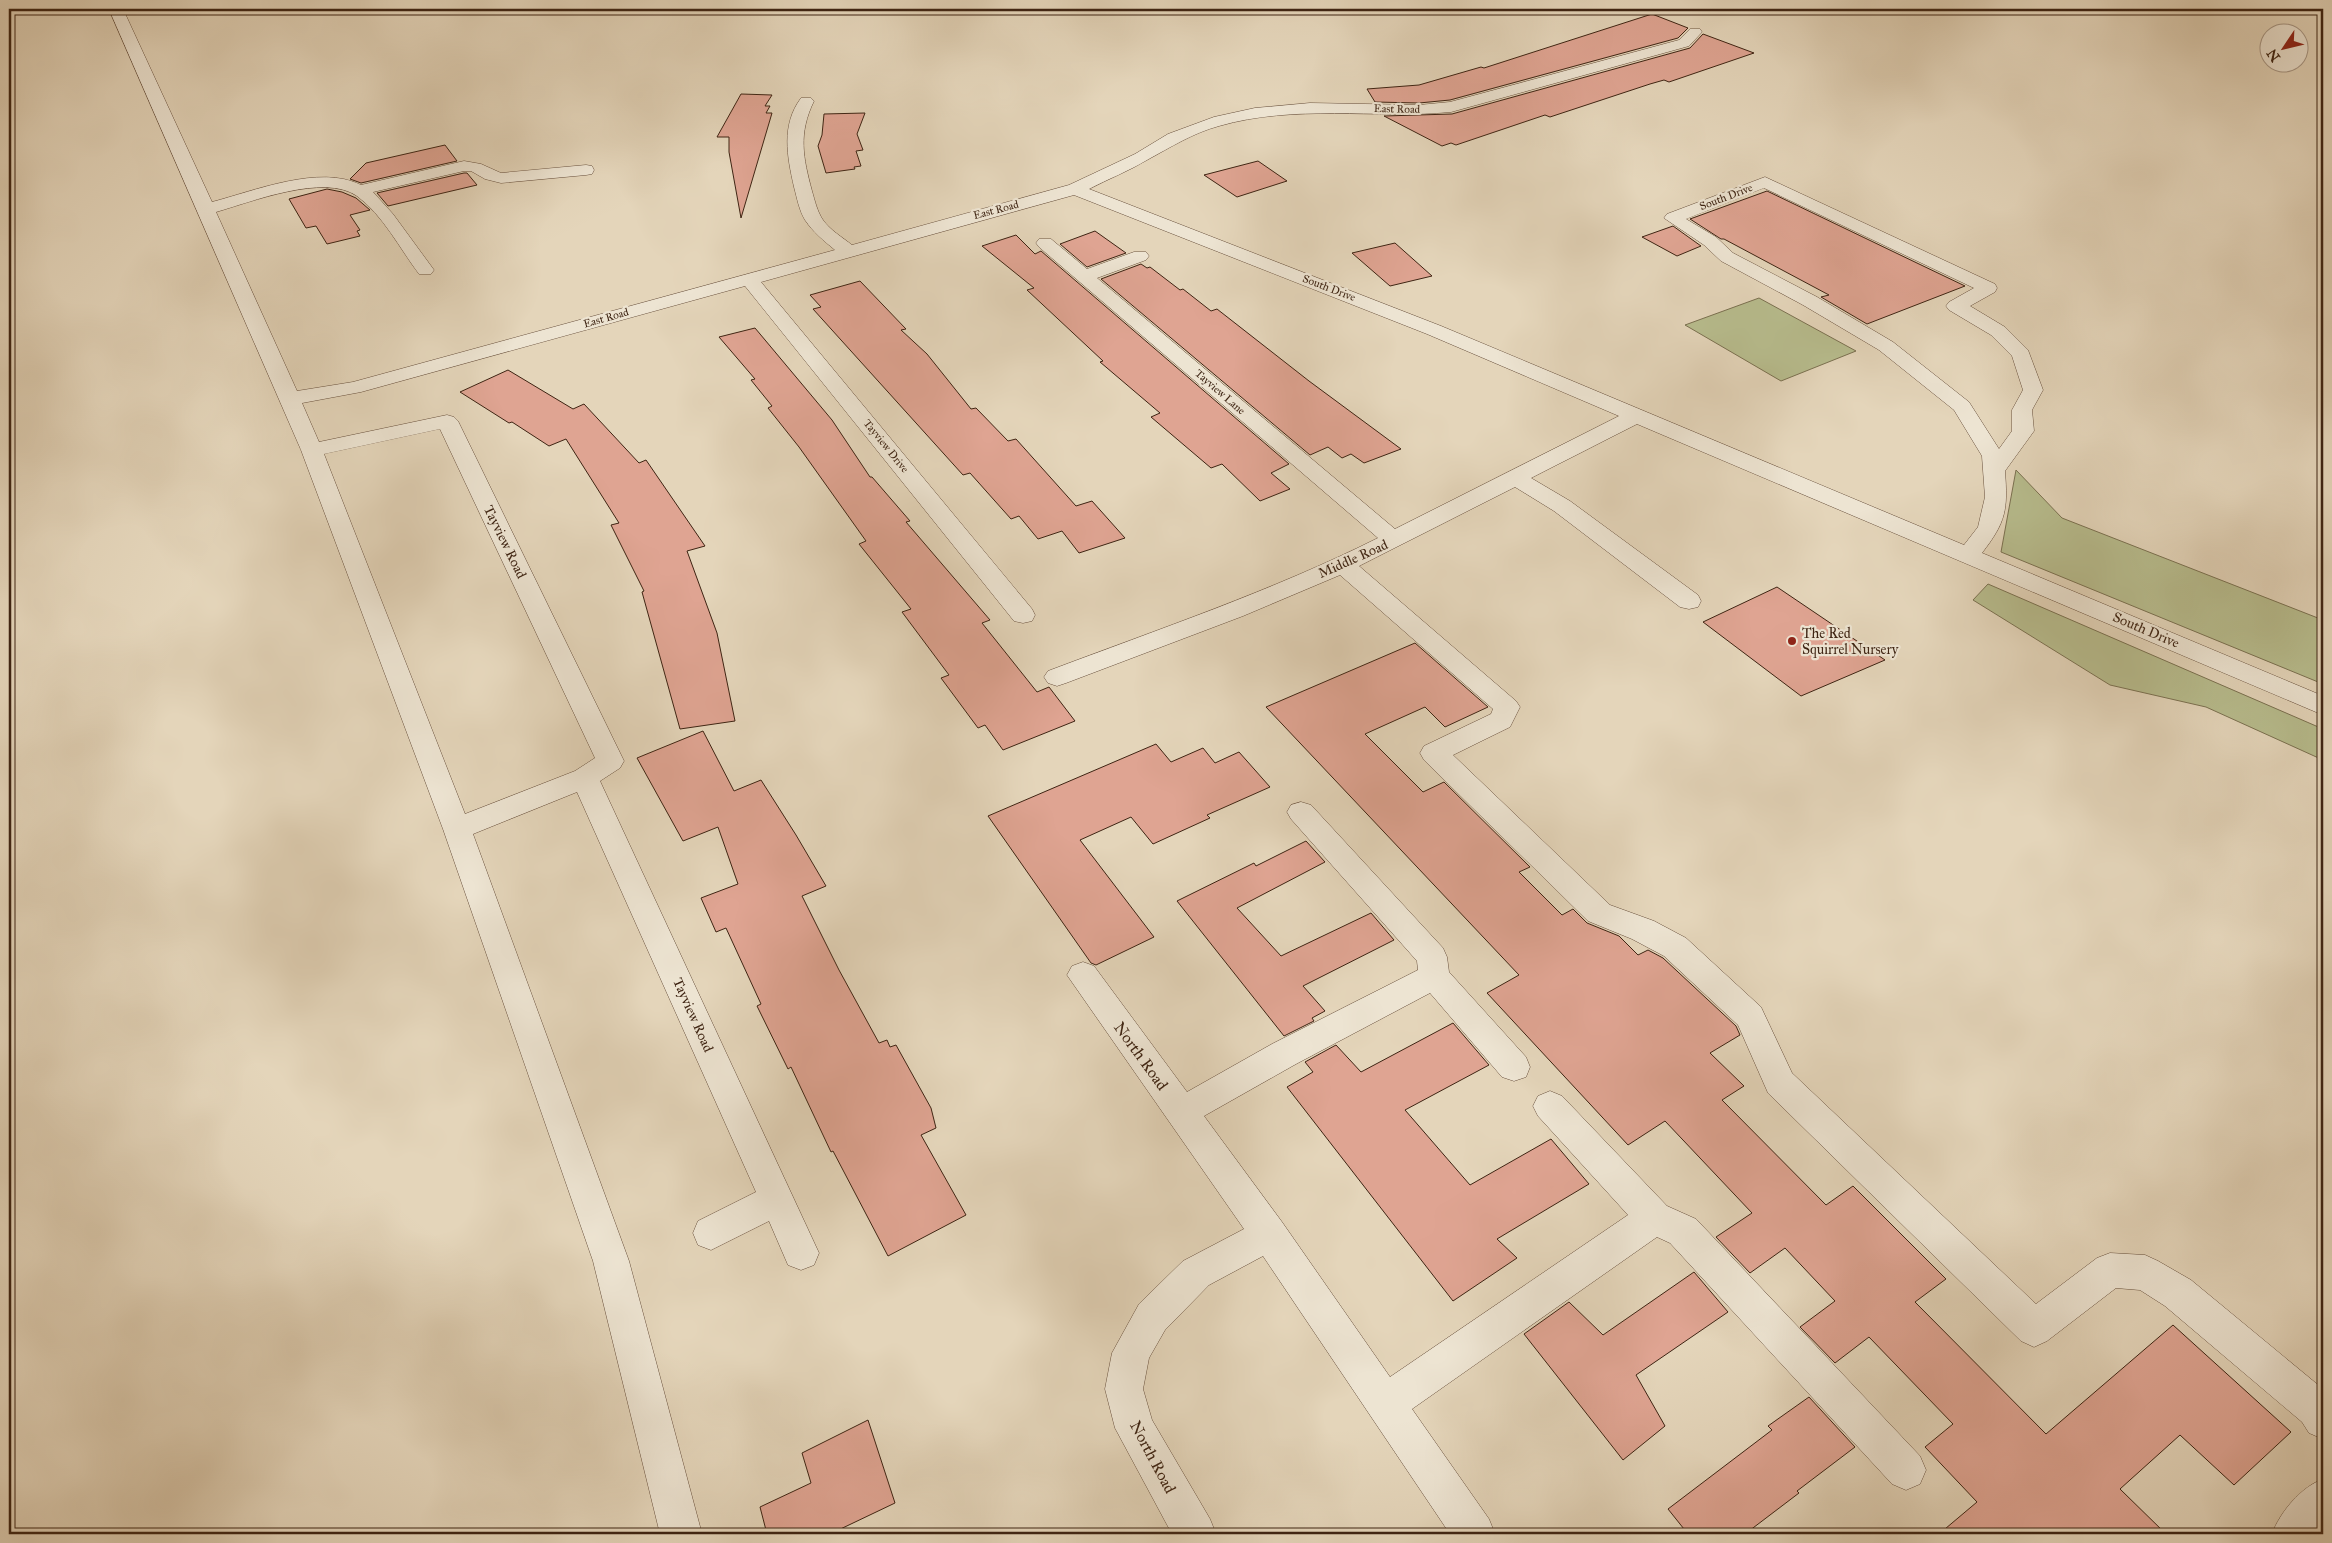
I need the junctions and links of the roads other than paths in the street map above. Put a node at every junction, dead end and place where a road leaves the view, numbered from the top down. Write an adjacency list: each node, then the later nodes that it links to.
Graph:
1 (116, 9): 7 (street)
2 (1695, 32): 5 (street, East Road)
3 (806, 101): 9 (street)
4 (586, 170): 6 (street)
5 (1075, 189): 9 (street, East Road); 15 (street, South Drive)
6 (361, 190): 7 (street); 11 (street)
7 (207, 209): 14 (street)
8 (1046, 243): 12 (street, Tayview Lane)
9 (848, 251): 13 (street, East Road)
10 (1140, 256): 12 (street)
11 (424, 270)
12 (1084, 276): 19 (street, Tayview Lane)
13 (748, 278): 14 (street, East Road); 23 (street, Tayview Drive)
14 (290, 400): 16 (street)
15 (1638, 415): 18 (street, Middle Road); 20 (street, South Drive)
16 (312, 450): 26 (street, Tayview Road); 28 (street)
17 (1994, 471): 17 (street, South Drive); 20 (street, South Drive)
18 (1516, 478): 19 (street, Middle Road); 22 (street)
19 (1394, 540): 21 (street, Middle Road)
20 (1968, 555): 25 (street, South Drive)
21 (1344, 564): 24 (street, Middle Road); 40 (street)
22 (1689, 600)
23 (1023, 615)
24 (1057, 677)
25 (2323, 706)
26 (585, 778): 28 (street, Tayview Road); 34 (street, Tayview Road)
27 (1301, 812): 30 (street)
28 (457, 829): 43 (street)
29 (1083, 975): 33 (street, North Road)
30 (1434, 976): 31 (street); 33 (street)
31 (1514, 1067)
32 (1550, 1106): 35 (street)
33 (1182, 1112): 37 (street, North Road)
34 (777, 1198): 36 (street); 38 (street, Tayview Road)
35 (1654, 1218): 39 (street); 41 (street)
36 (712, 1233)
37 (1269, 1234): 39 (street, North Road); 44 (street, North Road)
38 (802, 1253)
39 (1385, 1404): 45 (street, North Road)
40 (2323, 1419)
41 (1906, 1470)
42 (2323, 1499): 46 (street)
43 (681, 1534)
44 (1196, 1534)
45 (1474, 1534)
46 (2293, 1534)

